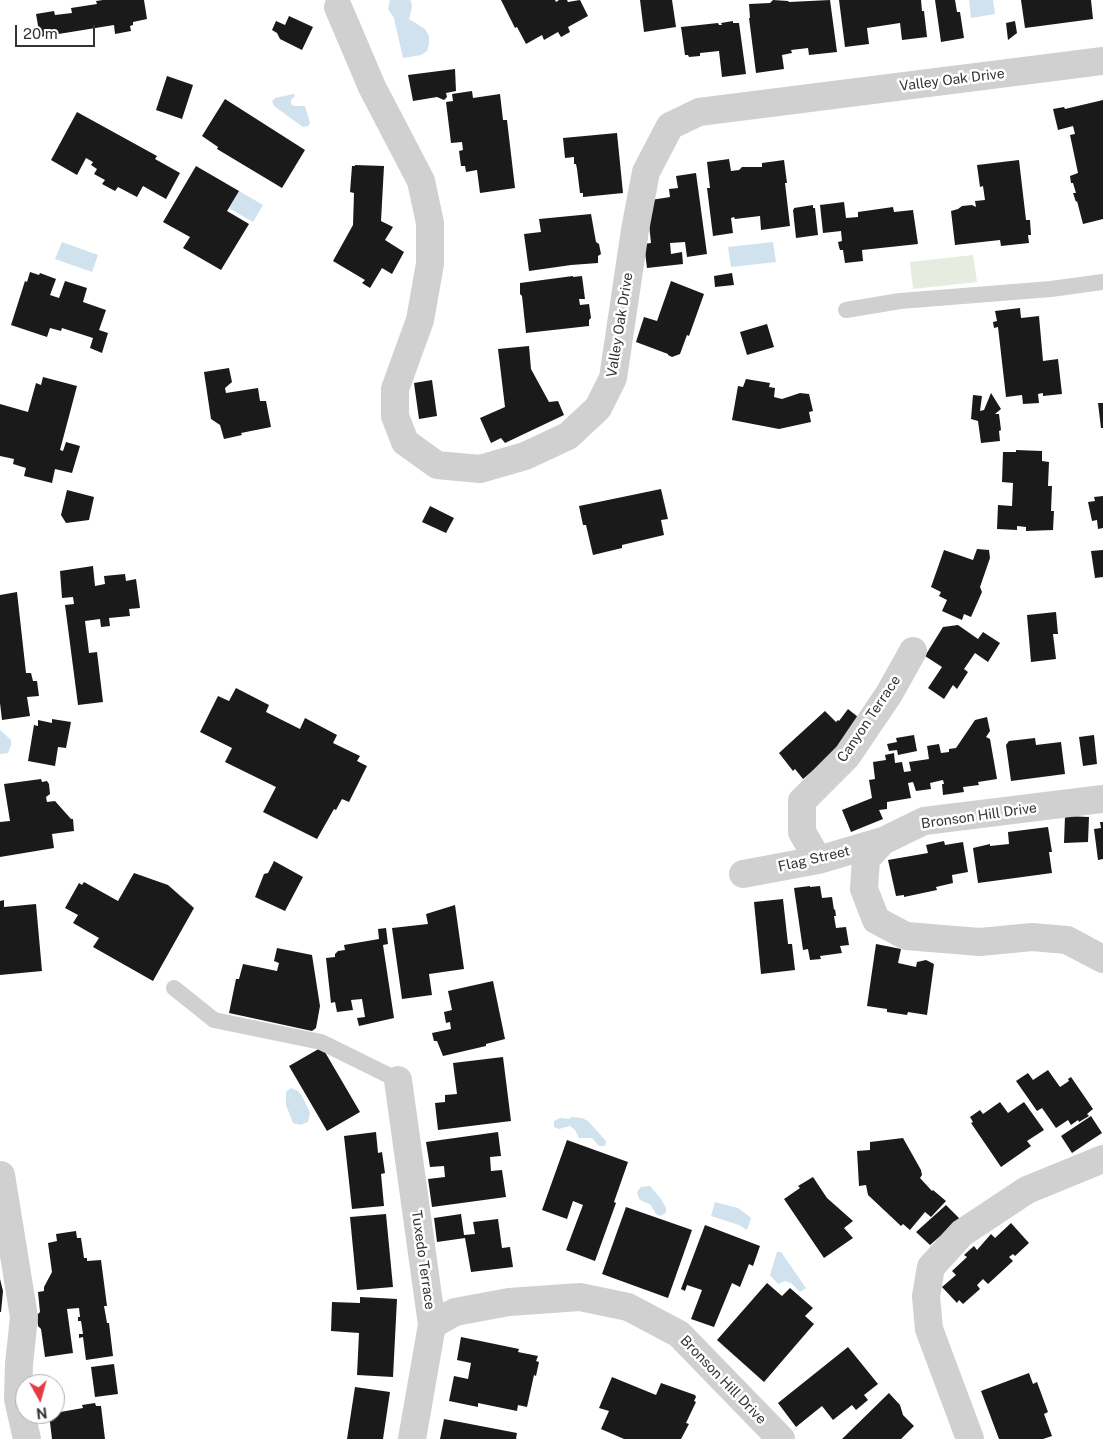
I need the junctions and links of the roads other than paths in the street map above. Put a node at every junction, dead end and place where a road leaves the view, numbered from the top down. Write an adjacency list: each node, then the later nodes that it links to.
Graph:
1 (338, 7): 2 (street, Valley Oak Drive)
2 (1103, 61)
3 (1103, 282): 4 (lane)
4 (846, 310)
5 (913, 651): 8 (street, Canyon Terrace)
6 (1103, 799): 7 (street, Bronson Hill Drive)
7 (884, 840): 8 (street, Flag Street); 10 (street, Bronson Hill Drive)
8 (818, 860): 9 (street, Flag Street)
9 (743, 874)
10 (1103, 959)
11 (174, 988): 12 (lane)
12 (398, 1080): 15 (street, Tuxedo Terrace)
13 (1103, 1159): 19 (street)
14 (1, 1175): 16 (street)
15 (432, 1325): 17 (street, Tuxedo Terrace); 18 (street, Bronson Hill Drive)
16 (27, 1439)
17 (412, 1439)
18 (781, 1439)
19 (970, 1439)

